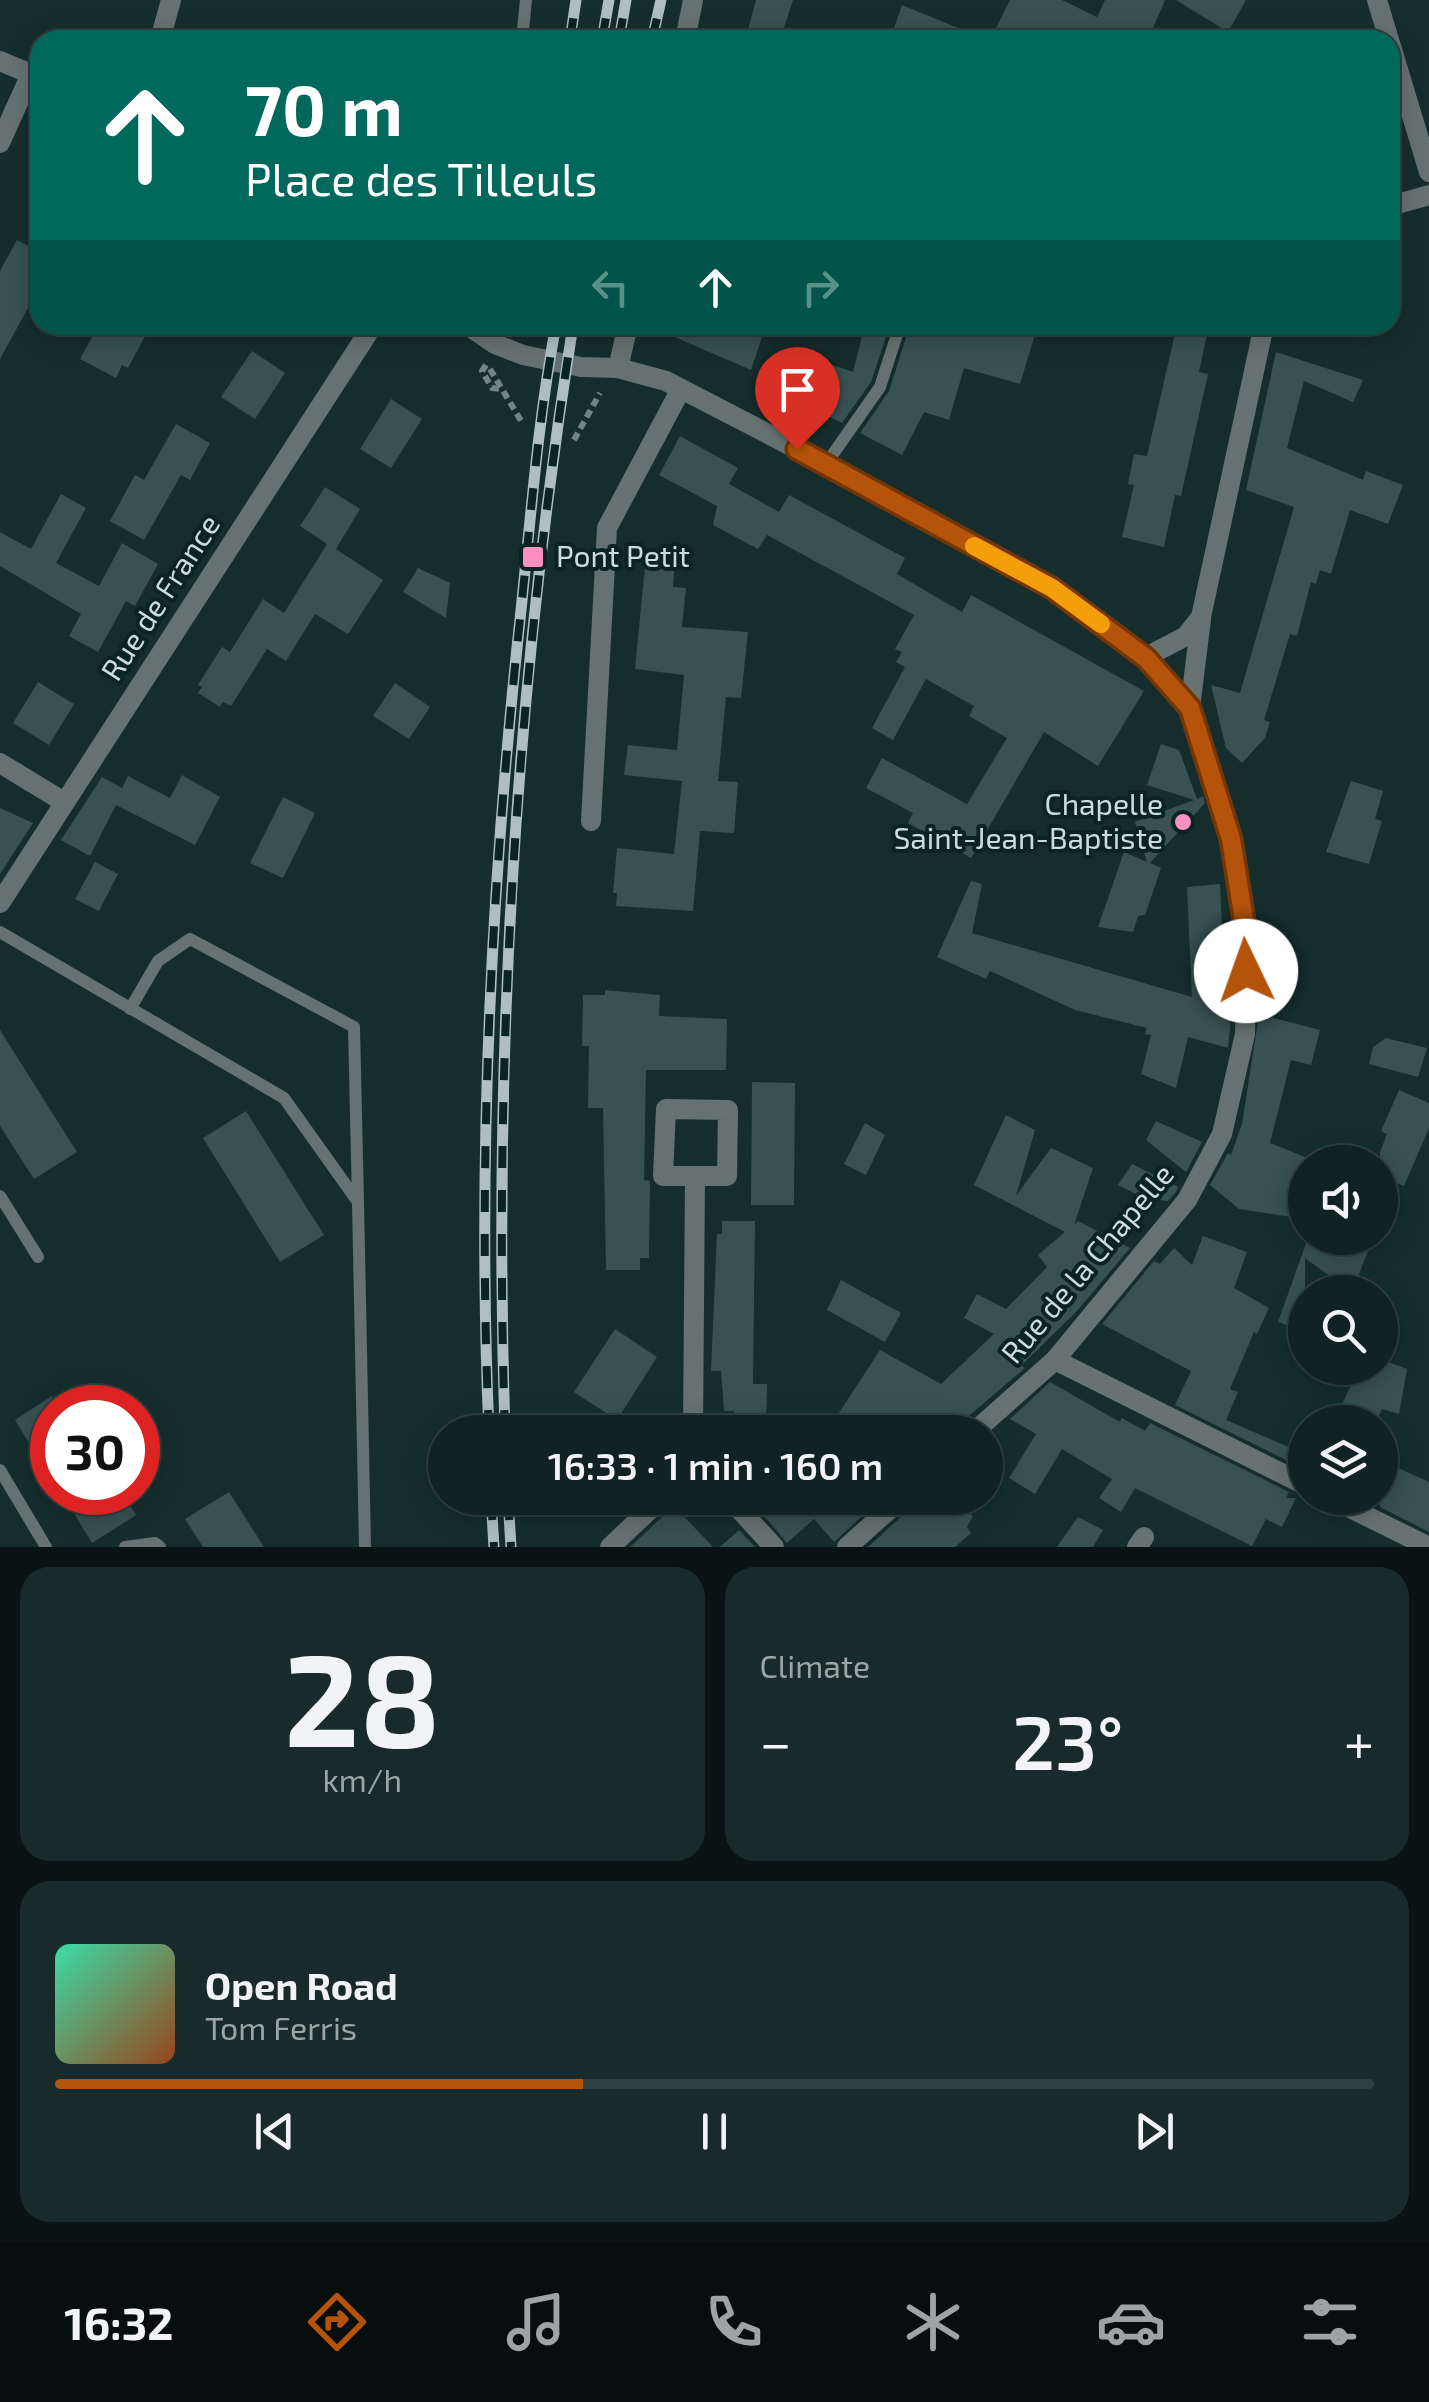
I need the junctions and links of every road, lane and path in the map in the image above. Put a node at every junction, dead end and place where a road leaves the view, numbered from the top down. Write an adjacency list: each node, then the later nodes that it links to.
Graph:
1 (171, 0): 5 (street)
2 (526, 0): 6 (lane)
3 (693, 0): 7 (street)
4 (1377, 0): 8 (street)
5 (163, 30)
6 (523, 30)
7 (687, 30)
8 (1386, 30)
9 (0, 60): 10 (street)
10 (30, 74)
11 (1400, 75): 14 (street)
12 (30, 86): 13 (street)
13 (0, 144)
14 (1429, 172)
15 (1429, 195): 16 (street)
16 (1400, 203)
17 (366, 335): 33 (street, Rue de France)
18 (482, 335): 22 (street, Rue de la Chapelle)
19 (626, 335): 22 (street)
20 (897, 335): 28 (lane)
21 (1262, 335): 29 (street, Rue de la Chapelle)
22 (618, 368): 24 (street, Rue de la Chapelle)
23 (487, 371): 26 (path)
24 (681, 389): 28 (street, Rue de la Chapelle); 34 (street)
25 (600, 393): 27 (path)
26 (523, 424)
27 (574, 440)
28 (826, 464): 30 (street, Rue de la Chapelle)
29 (1201, 617): 30 (street); 31 (street, Rue de la Chapelle)
30 (1146, 658): 31 (street, Rue de la Chapelle)
31 (1190, 708): 42 (street, Rue de la Chapelle)
32 (0, 763): 33 (street)
33 (64, 802): 35 (street, Rue de France)
34 (591, 821)
35 (0, 903)
36 (0, 932): 37 (lane)
37 (130, 1009): 40 (lane); 40 (lane)
38 (695, 1177): 38 (street); 43 (street)
39 (0, 1196): 41 (lane)
40 (358, 1202): 54 (lane)
41 (38, 1257)
42 (1055, 1360): 44 (street, Rue de la Chapelle); 46 (street)
43 (693, 1415)
44 (993, 1415)
45 (0, 1470): 51 (lane)
46 (1288, 1476)
47 (644, 1515): 55 (street)
48 (745, 1515): 56 (street)
49 (883, 1515): 57 (street)
50 (1364, 1515): 58 (street)
51 (46, 1547)
52 (124, 1547): 53 (lane)
53 (160, 1547)
54 (364, 1547)
55 (610, 1547)
56 (774, 1547)
57 (847, 1547)
58 (1429, 1547)

